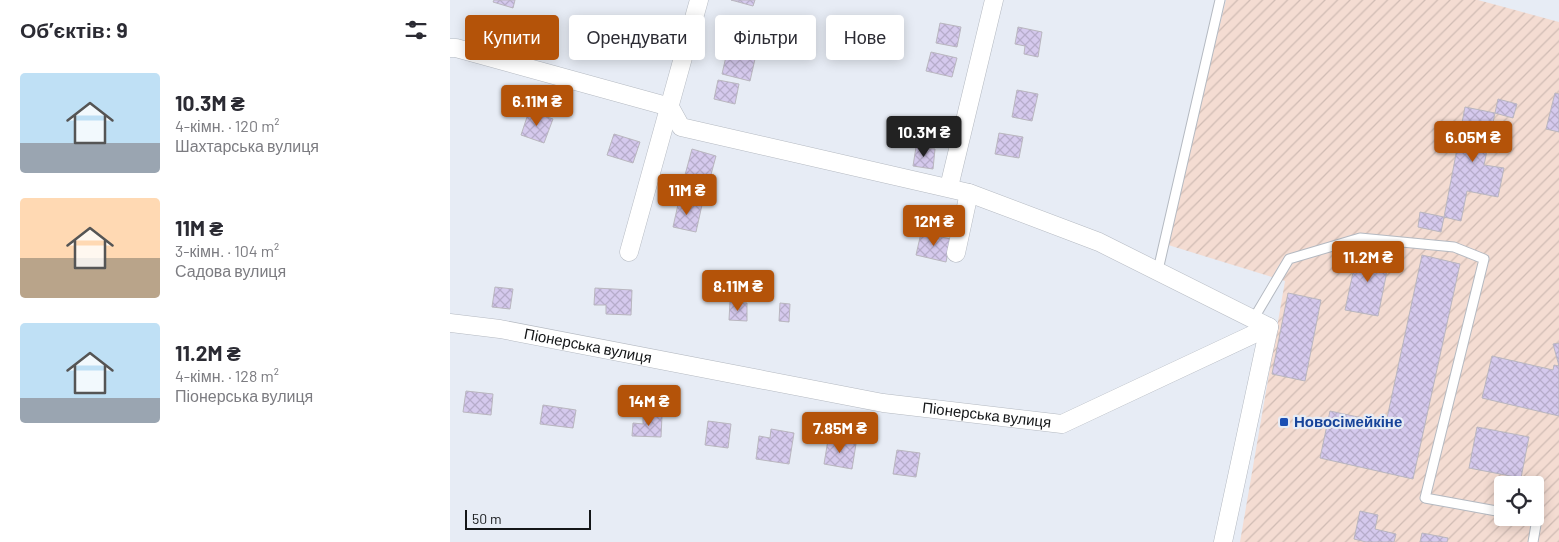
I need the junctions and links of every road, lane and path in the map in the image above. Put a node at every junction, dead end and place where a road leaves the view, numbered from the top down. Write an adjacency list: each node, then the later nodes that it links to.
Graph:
1 (699, 0): 5 (street)
2 (994, 0): 6 (street)
3 (1220, 0): 10 (lane)
4 (450, 48): 5 (street)
5 (670, 107): 6 (street); 8 (street)
6 (949, 187): 7 (street)
7 (969, 193): 9 (street); 10 (street)
8 (629, 252)
9 (956, 253)
10 (1158, 270): 12 (street)
11 (450, 323): 12 (street, Піонерська вулиця)
12 (1261, 323): 13 (lane); 15 (street)
13 (1494, 511)
14 (1536, 526): 16 (lane)
15 (1223, 542)
16 (1533, 542)

